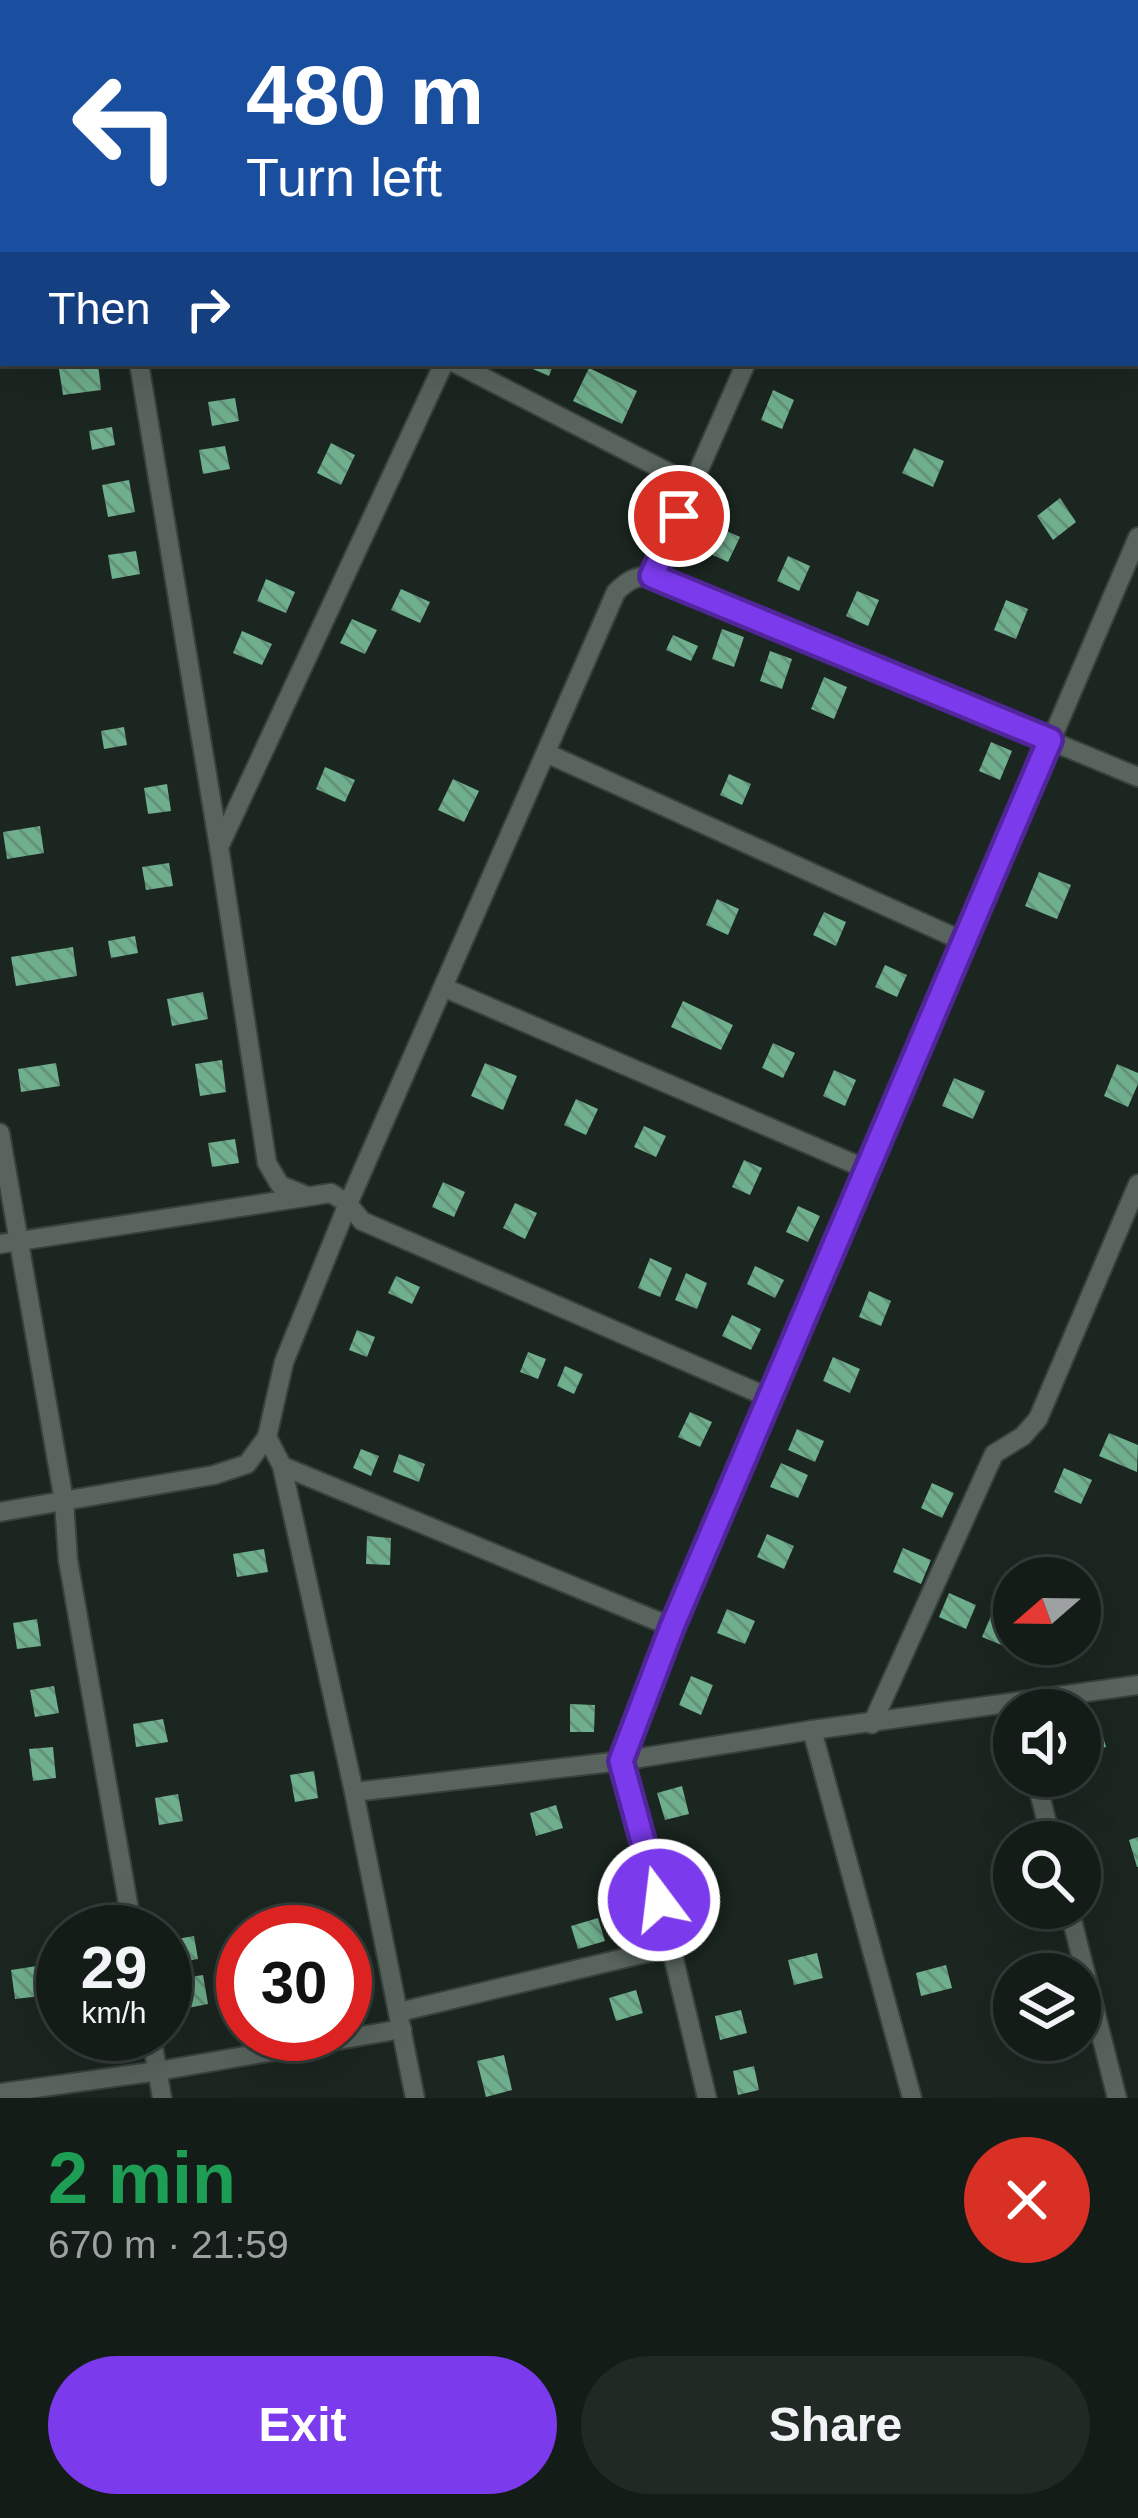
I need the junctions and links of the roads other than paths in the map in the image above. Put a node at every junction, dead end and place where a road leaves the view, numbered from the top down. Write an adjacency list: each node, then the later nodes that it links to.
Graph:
1 (140, 366): 11 (street)
2 (443, 366): 11 (street)
3 (461, 366): 5 (street)
4 (745, 366): 5 (street)
5 (693, 485): 7 (street)
6 (1138, 537): 8 (street)
7 (652, 576): 8 (street); 9 (street)
8 (1050, 740): 10 (street); 12 (street)
9 (546, 753): 12 (street); 13 (street)
10 (1138, 777)
11 (219, 848): 17 (street)
12 (965, 942): 15 (street)
13 (445, 988): 15 (street); 18 (street)
14 (0, 1133): 19 (street)
15 (866, 1169): 20 (street)
16 (1138, 1184): 29 (street)
17 (307, 1196): 18 (street); 19 (street)
18 (348, 1204): 20 (street); 21 (street)
19 (9, 1242): 23 (street)
20 (770, 1398): 25 (street)
21 (267, 1437): 22 (street); 23 (street)
22 (282, 1466): 25 (street); 32 (street)
23 (64, 1501): 24 (street); 33 (street)
24 (0, 1512)
25 (672, 1627): 31 (street)
26 (1138, 1685): 27 (street)
27 (1101, 1691)
28 (993, 1709): 29 (street)
29 (872, 1724): 30 (street)
30 (812, 1730): 31 (street); 43 (street)
31 (621, 1761): 32 (street); 35 (street)
32 (354, 1792): 36 (street)
33 (128, 1905)
34 (1074, 1929): 44 (street)
35 (671, 1947): 36 (street); 42 (street)
36 (400, 2020): 38 (street); 41 (street)
37 (156, 2061): 38 (street)
38 (158, 2071): 39 (street); 40 (street)
39 (0, 2093)
40 (162, 2098)
41 (415, 2098)
42 (707, 2098)
43 (912, 2098)
44 (1117, 2098)

